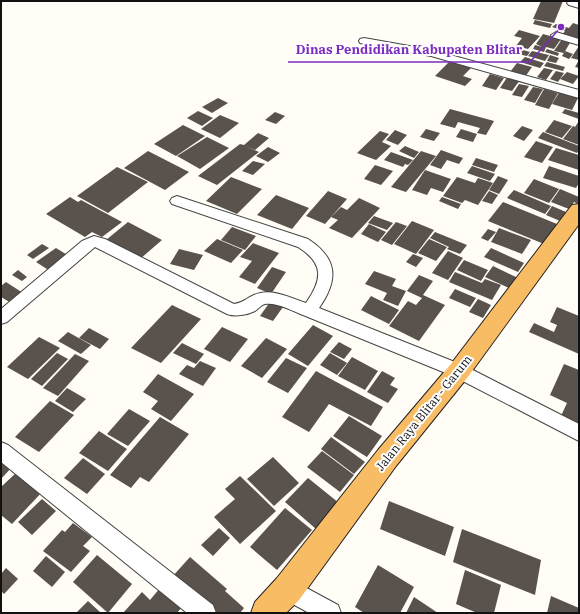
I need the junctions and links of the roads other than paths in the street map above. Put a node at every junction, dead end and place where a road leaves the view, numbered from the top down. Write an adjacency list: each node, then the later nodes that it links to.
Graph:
1 (556, 35): 3 (street)
2 (364, 41): 4 (street)
3 (579, 42)
4 (579, 94)
5 (177, 202): 7 (street)
6 (579, 210): 9 (highway, Jalan Raya Blitar - Garum)
7 (309, 311): 8 (street); 9 (street)
8 (1, 318)
9 (459, 372): 10 (street); 12 (highway, Jalan Raya Blitar - Garum)
10 (579, 433)
11 (1, 451): 13 (street)
12 (288, 589): 14 (highway, Jalan Raya Blitar - Garum); 15 (street)
13 (205, 613)
14 (266, 613)
15 (330, 613)

